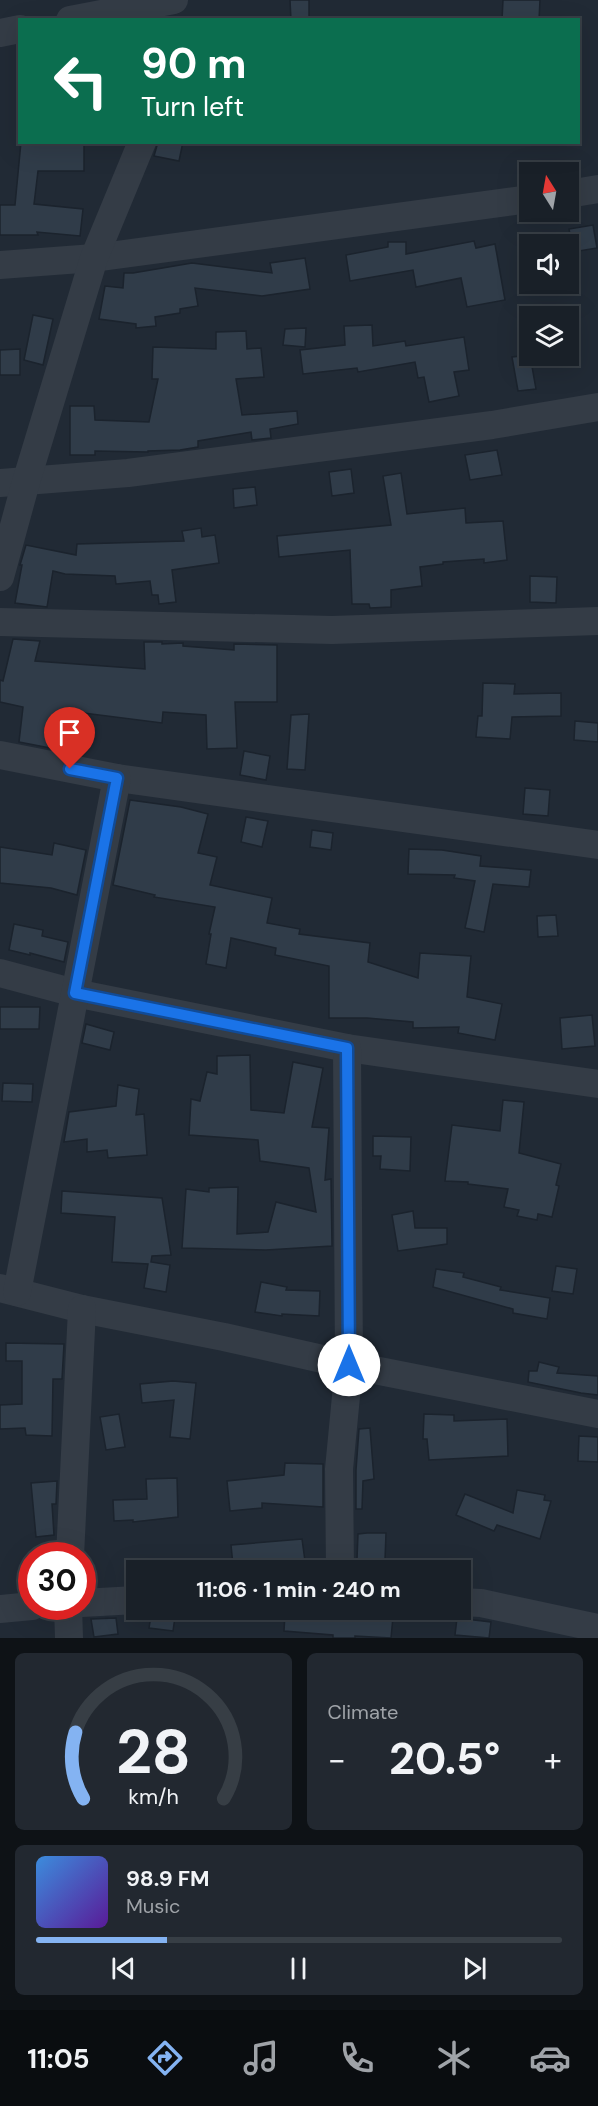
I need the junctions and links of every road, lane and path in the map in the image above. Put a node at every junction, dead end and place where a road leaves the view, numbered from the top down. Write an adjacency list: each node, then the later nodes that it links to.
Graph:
1 (174, 0): 3 (street)
2 (187, 0): 4 (street)
3 (80, 18)
4 (182, 18)
5 (18, 29): 6 (street)
6 (0, 33)
7 (140, 144): 11 (street)
8 (598, 189): 9 (street)
9 (579, 192)
10 (519, 200): 11 (street)
11 (94, 258): 12 (street); 14 (street)
12 (0, 265)
13 (598, 407): 14 (street)
14 (13, 483): 15 (street)
15 (0, 576)
16 (598, 621): 17 (street)
17 (0, 622)
18 (0, 754): 19 (street)
19 (117, 778): 20 (street); 22 (street)
20 (598, 845)
21 (0, 973): 22 (street)
22 (75, 993): 23 (street); 25 (street)
23 (347, 1048): 24 (street); 27 (street)
24 (598, 1084)
25 (9, 1290): 26 (street)
26 (82, 1309): 27 (street); 29 (street)
27 (349, 1365): 28 (street); 30 (street)
28 (598, 1414)
29 (71, 1542)
30 (340, 1560)
31 (126, 1601): 32 (street)
32 (96, 1602)
33 (471, 1603): 37 (street)
34 (18, 1607): 35 (street)
35 (0, 1609)
36 (68, 1620): 38 (street)
37 (598, 1628)
38 (69, 1638)

